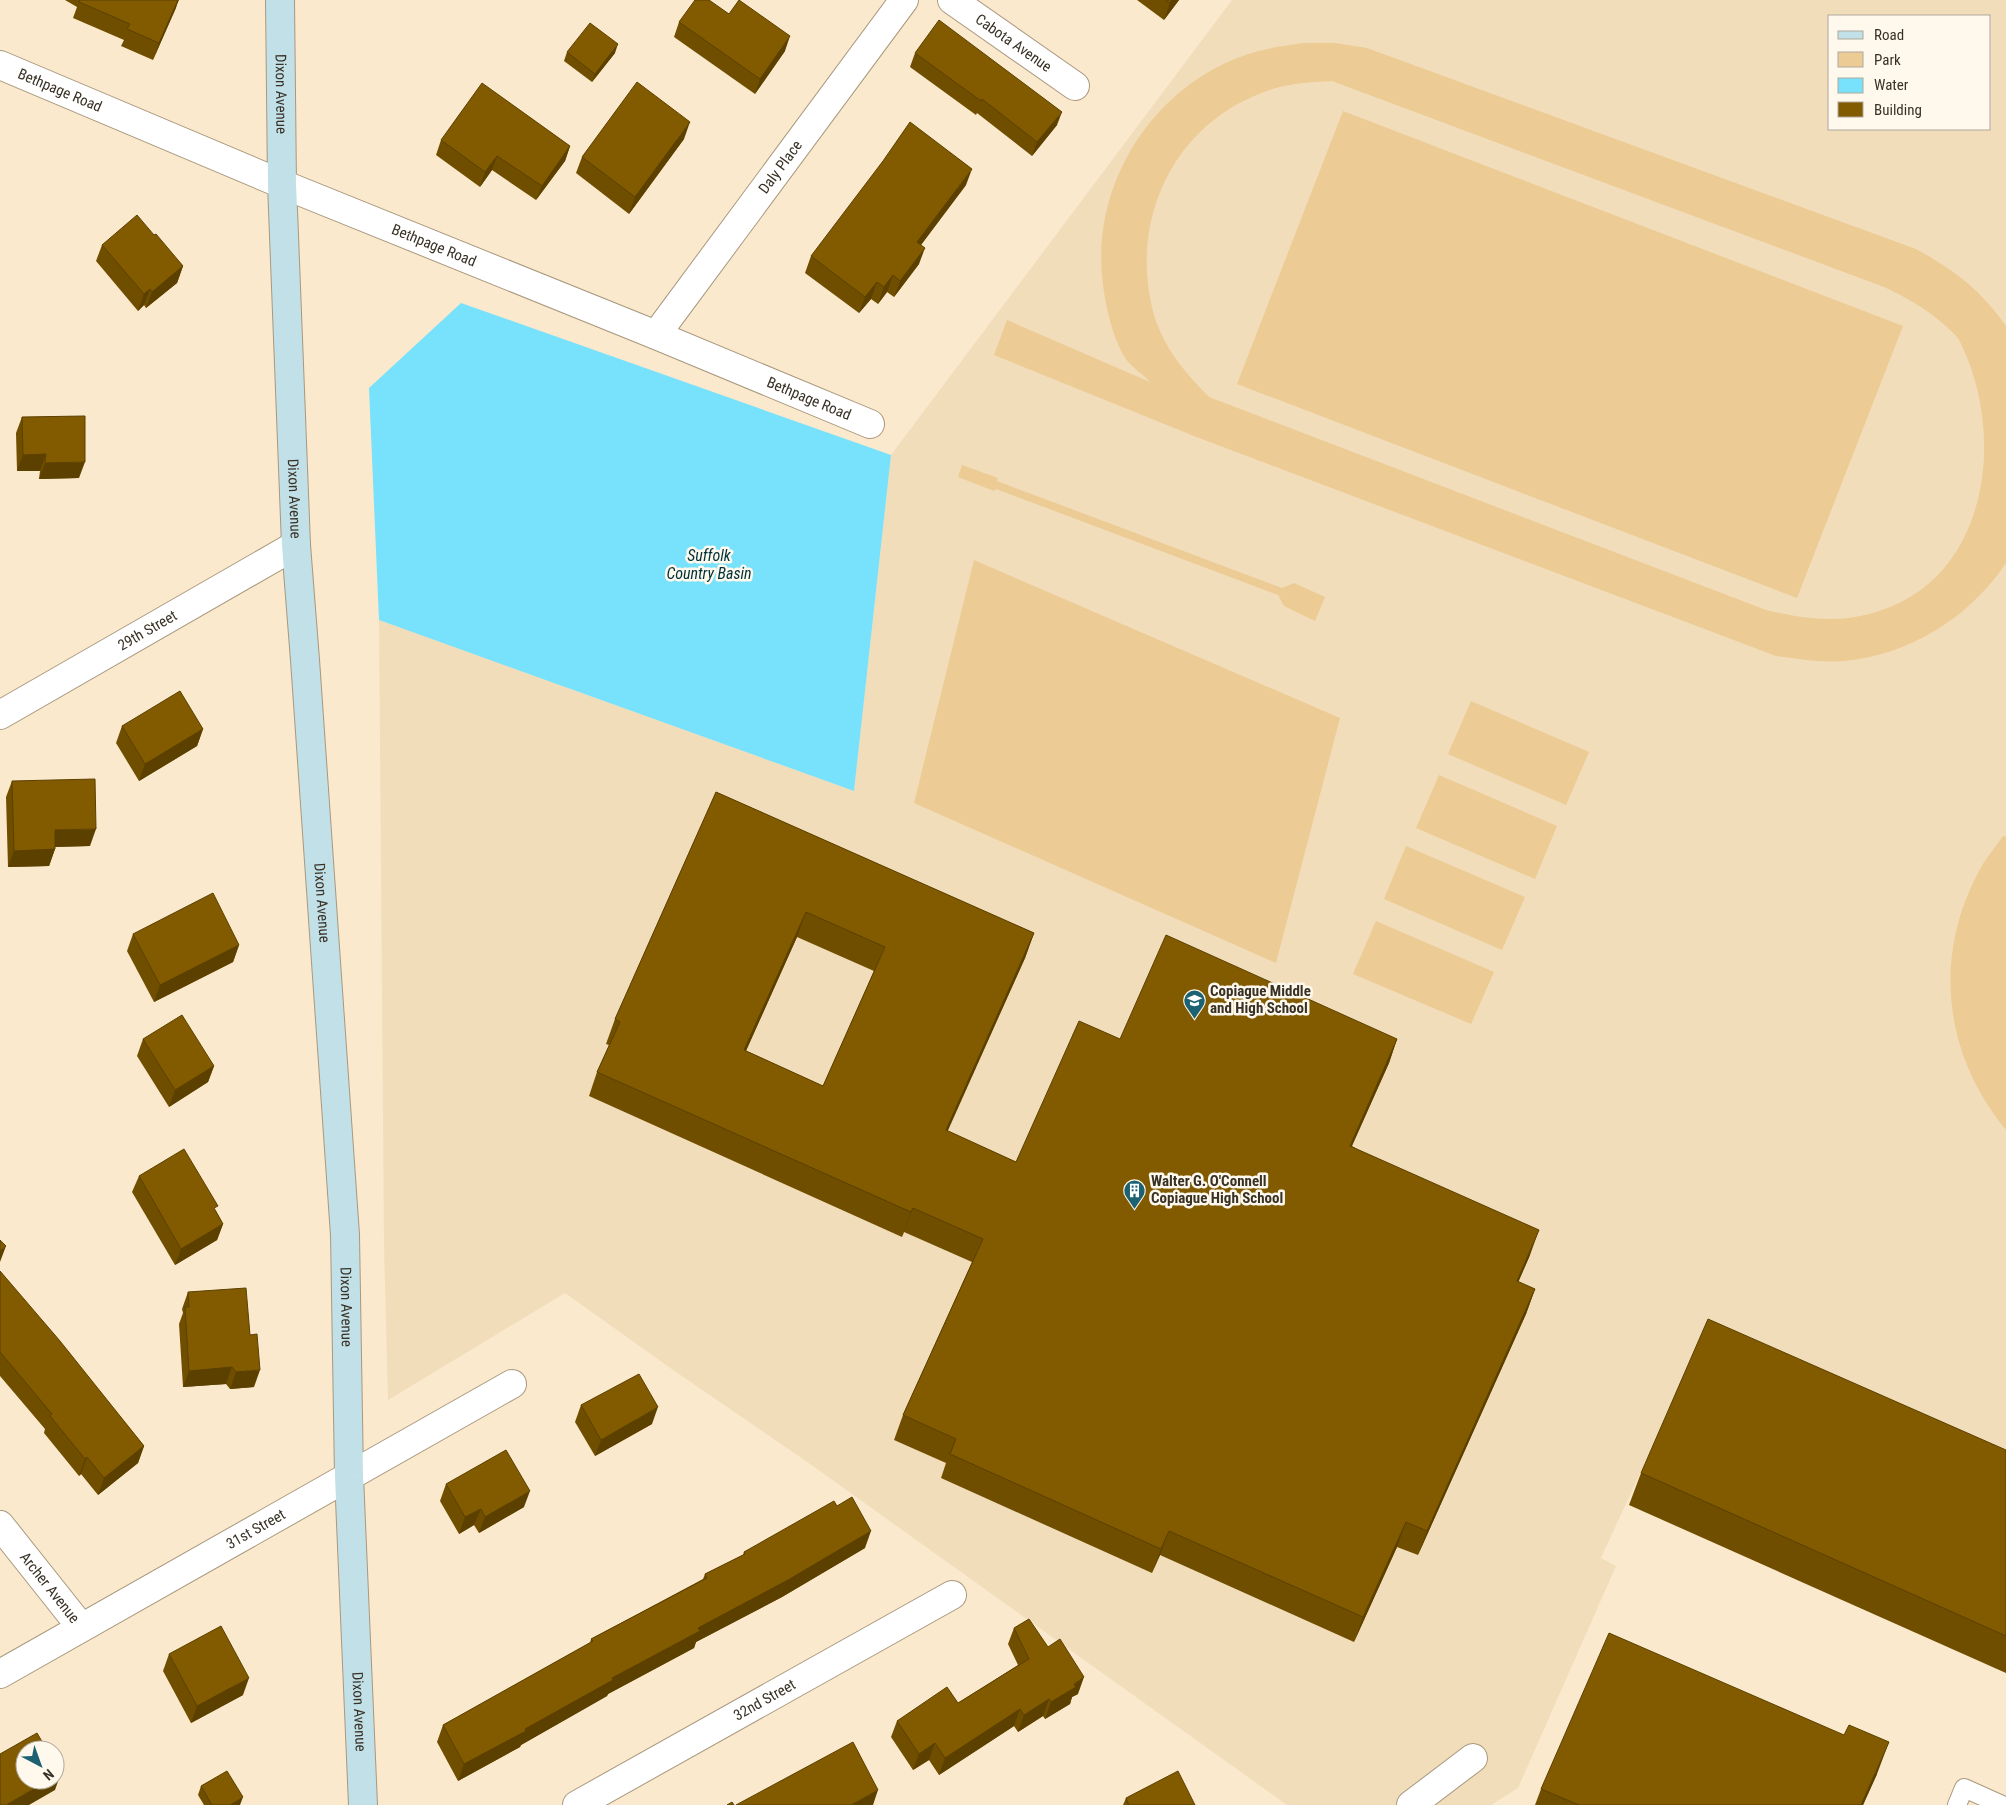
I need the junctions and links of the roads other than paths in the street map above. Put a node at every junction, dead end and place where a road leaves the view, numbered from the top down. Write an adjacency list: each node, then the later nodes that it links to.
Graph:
1 (280, 0): 6 (main road, Dixon Avenue)
2 (904, 0): 7 (street, Daly Place)
3 (952, 0): 5 (street, Cabota Avenue)
4 (0, 65): 6 (street, Bethpage Road)
5 (1075, 86)
6 (282, 184): 7 (street, Bethpage Road); 9 (main road, Dixon Avenue)
7 (656, 335): 8 (street, Bethpage Road)
8 (870, 424)
9 (296, 545): 10 (street, 29th Street); 12 (main road, Dixon Avenue)
10 (0, 715)
11 (512, 1384): 12 (street, 31st Street)
12 (350, 1476): 15 (street, 31st Street); 18 (main road, Dixon Avenue)
13 (0, 1525): 15 (street, Archer Avenue)
14 (952, 1596): 19 (street, 32nd Street)
15 (81, 1627): 16 (street, 31st Street)
16 (0, 1674)
17 (1473, 1758): 20 (street)
18 (363, 1805)
19 (577, 1805)
20 (1411, 1805)
21 (1957, 1805): 22 (lane)
22 (2002, 1805)

